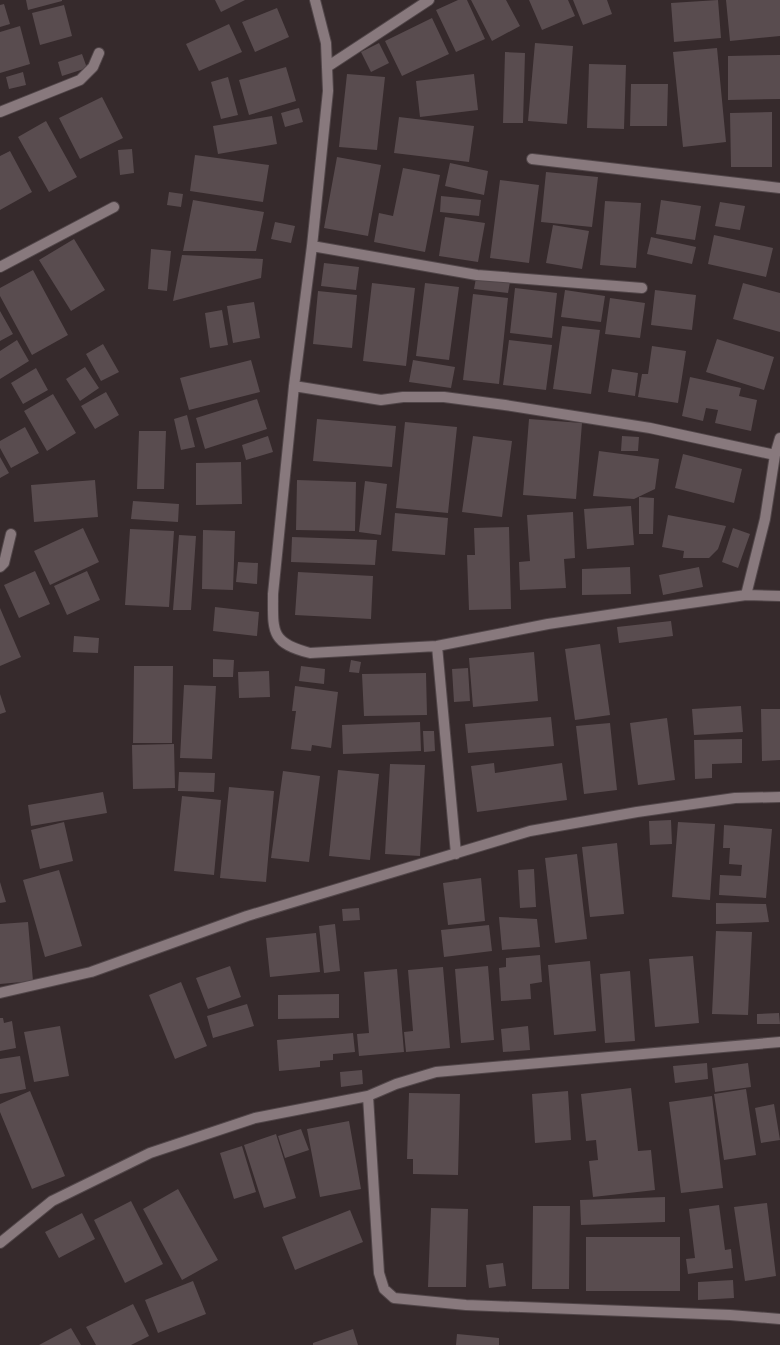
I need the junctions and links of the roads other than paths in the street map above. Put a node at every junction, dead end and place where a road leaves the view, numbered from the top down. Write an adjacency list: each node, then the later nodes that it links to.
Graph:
1 (315, 0): 4 (street)
2 (429, 0): 4 (street)
3 (99, 53): 5 (street)
4 (327, 67): 9 (street)
5 (0, 112)
6 (532, 159): 7 (street)
7 (780, 188)
8 (114, 207): 10 (street)
9 (312, 246): 11 (street); 12 (street)
10 (0, 267)
11 (642, 288)
12 (294, 386): 14 (street); 19 (street)
13 (780, 438): 14 (street)
14 (775, 454): 17 (street)
15 (11, 534): 16 (street)
16 (0, 567)
17 (746, 595): 18 (street); 19 (street)
18 (780, 596)
19 (437, 646): 21 (street)
20 (780, 797): 21 (street)
21 (456, 854): 22 (street)
22 (0, 993)
23 (780, 1042): 24 (street)
24 (368, 1096): 25 (street); 26 (street)
25 (0, 1243)
26 (780, 1319)

